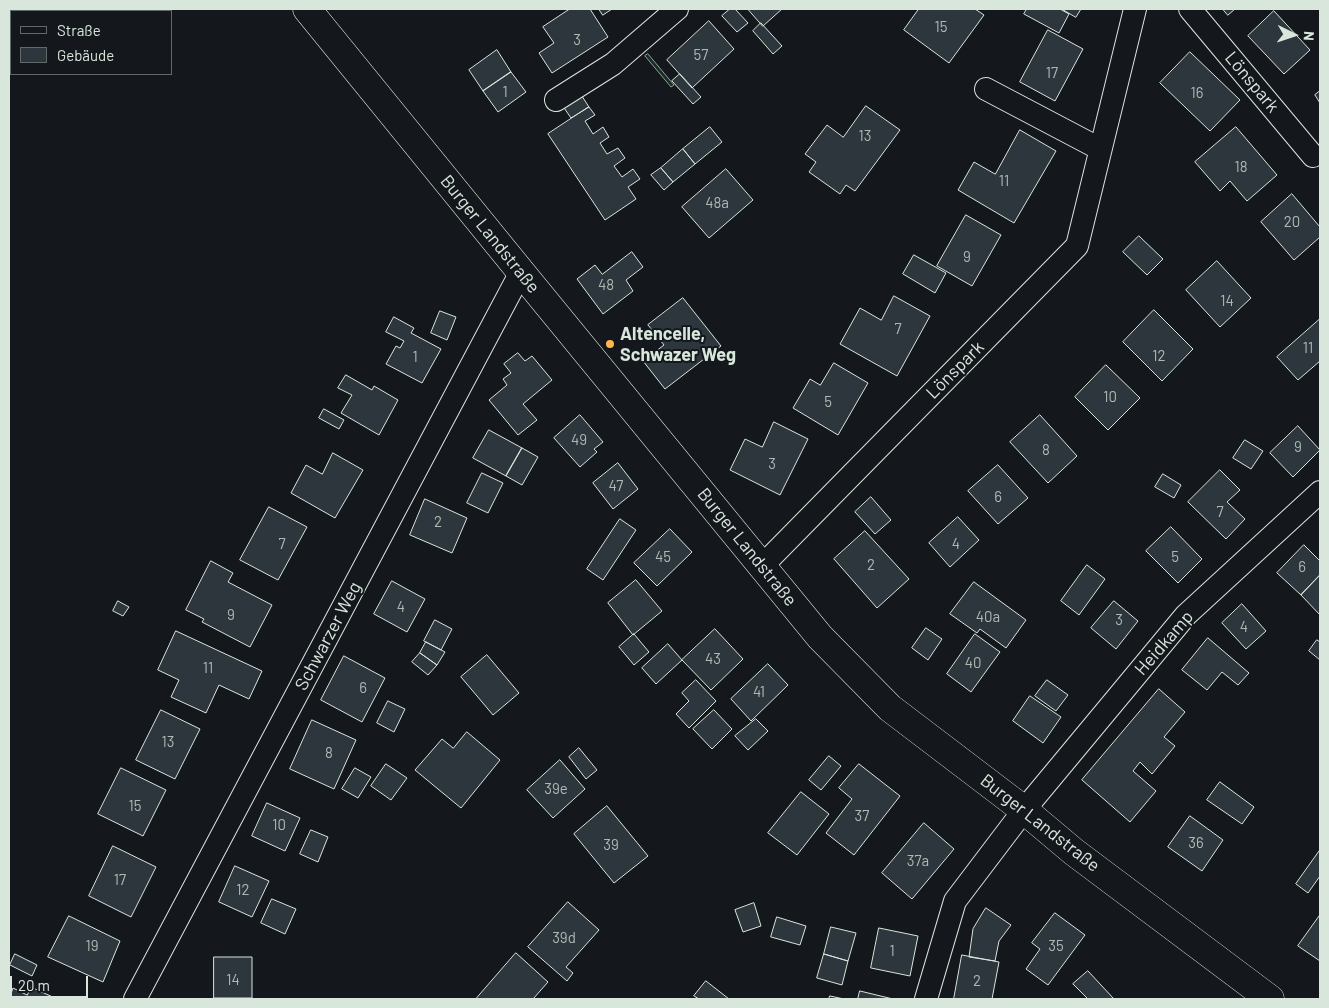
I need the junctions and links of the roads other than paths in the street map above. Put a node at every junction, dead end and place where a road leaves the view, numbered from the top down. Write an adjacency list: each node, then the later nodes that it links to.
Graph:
1 (307, 9): 9 (street, Burger Landstraße)
2 (678, 9): 6 (street)
3 (1135, 9): 7 (street, Lönspark)
4 (1190, 9): 8 (street, Lönspark)
5 (986, 89): 7 (street)
6 (556, 100)
7 (1100, 149): 11 (street, Lönspark)
8 (1313, 156)
9 (521, 272): 11 (street, Burger Landstraße); 13 (street, Schwarzer Weg)
10 (1320, 492): 12 (street, Heidkamp)
11 (763, 566): 12 (street, Burger Landstraße)
12 (1024, 810): 14 (street, Heidkamp); 15 (street, Burger Landstraße)
13 (135, 999)
14 (926, 999)
15 (1270, 999)

